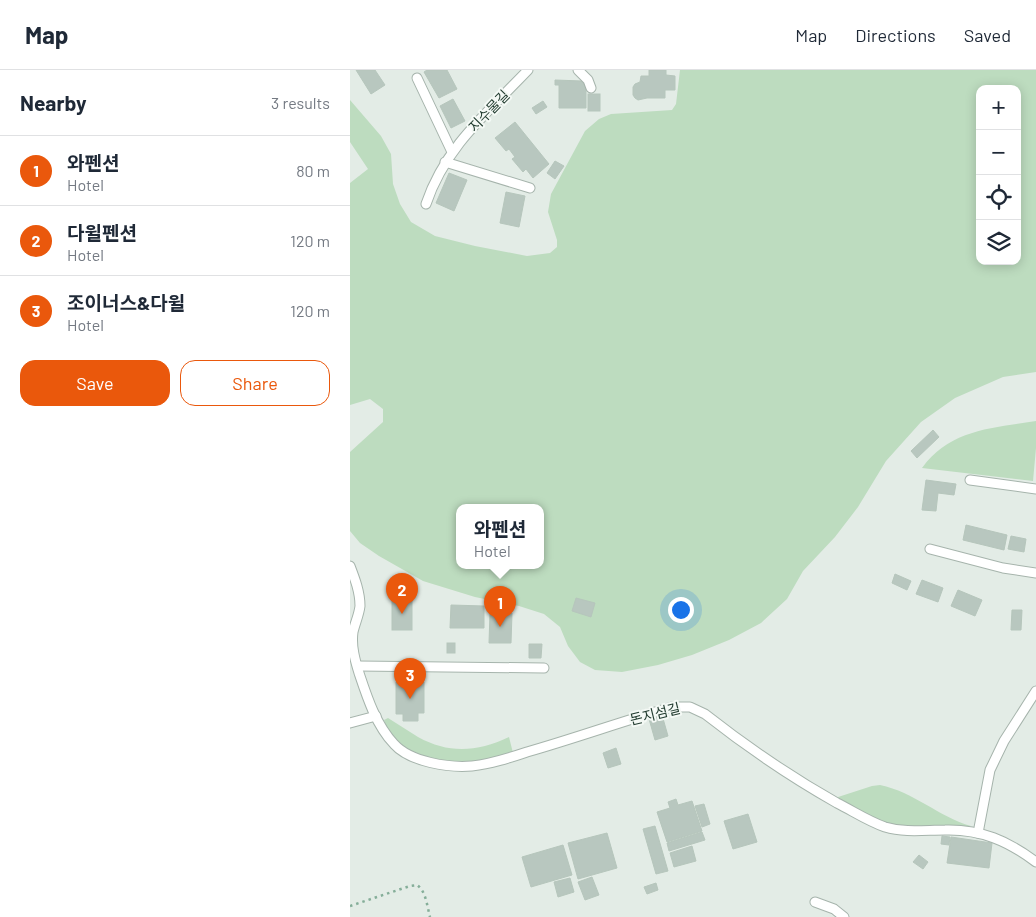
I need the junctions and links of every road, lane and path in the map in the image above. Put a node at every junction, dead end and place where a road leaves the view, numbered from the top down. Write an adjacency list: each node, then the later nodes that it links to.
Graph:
1 (528, 70): 5 (lane, 지수물길)
2 (578, 70): 4 (lane)
3 (417, 78): 5 (lane)
4 (591, 88)
5 (452, 152): 6 (lane, 지수물길)
6 (445, 162): 7 (lane); 8 (lane, 지수물길)
7 (530, 188)
8 (426, 204)
9 (970, 480): 10 (lane)
10 (1036, 489)
11 (930, 549): 13 (lane)
12 (350, 566): 14 (lane, 돈지섬길)
13 (1036, 573)
14 (358, 666): 15 (lane); 17 (lane, 돈지섬길)
15 (544, 668)
16 (1036, 690): 19 (lane)
17 (376, 716): 18 (lane); 19 (lane, 돈지섬길)
18 (350, 723)
19 (978, 833): 20 (lane, 돈지섬길)
20 (1036, 862)
21 (815, 902): 24 (lane)
22 (350, 906): 23 (path)
23 (430, 917)
24 (844, 917)

